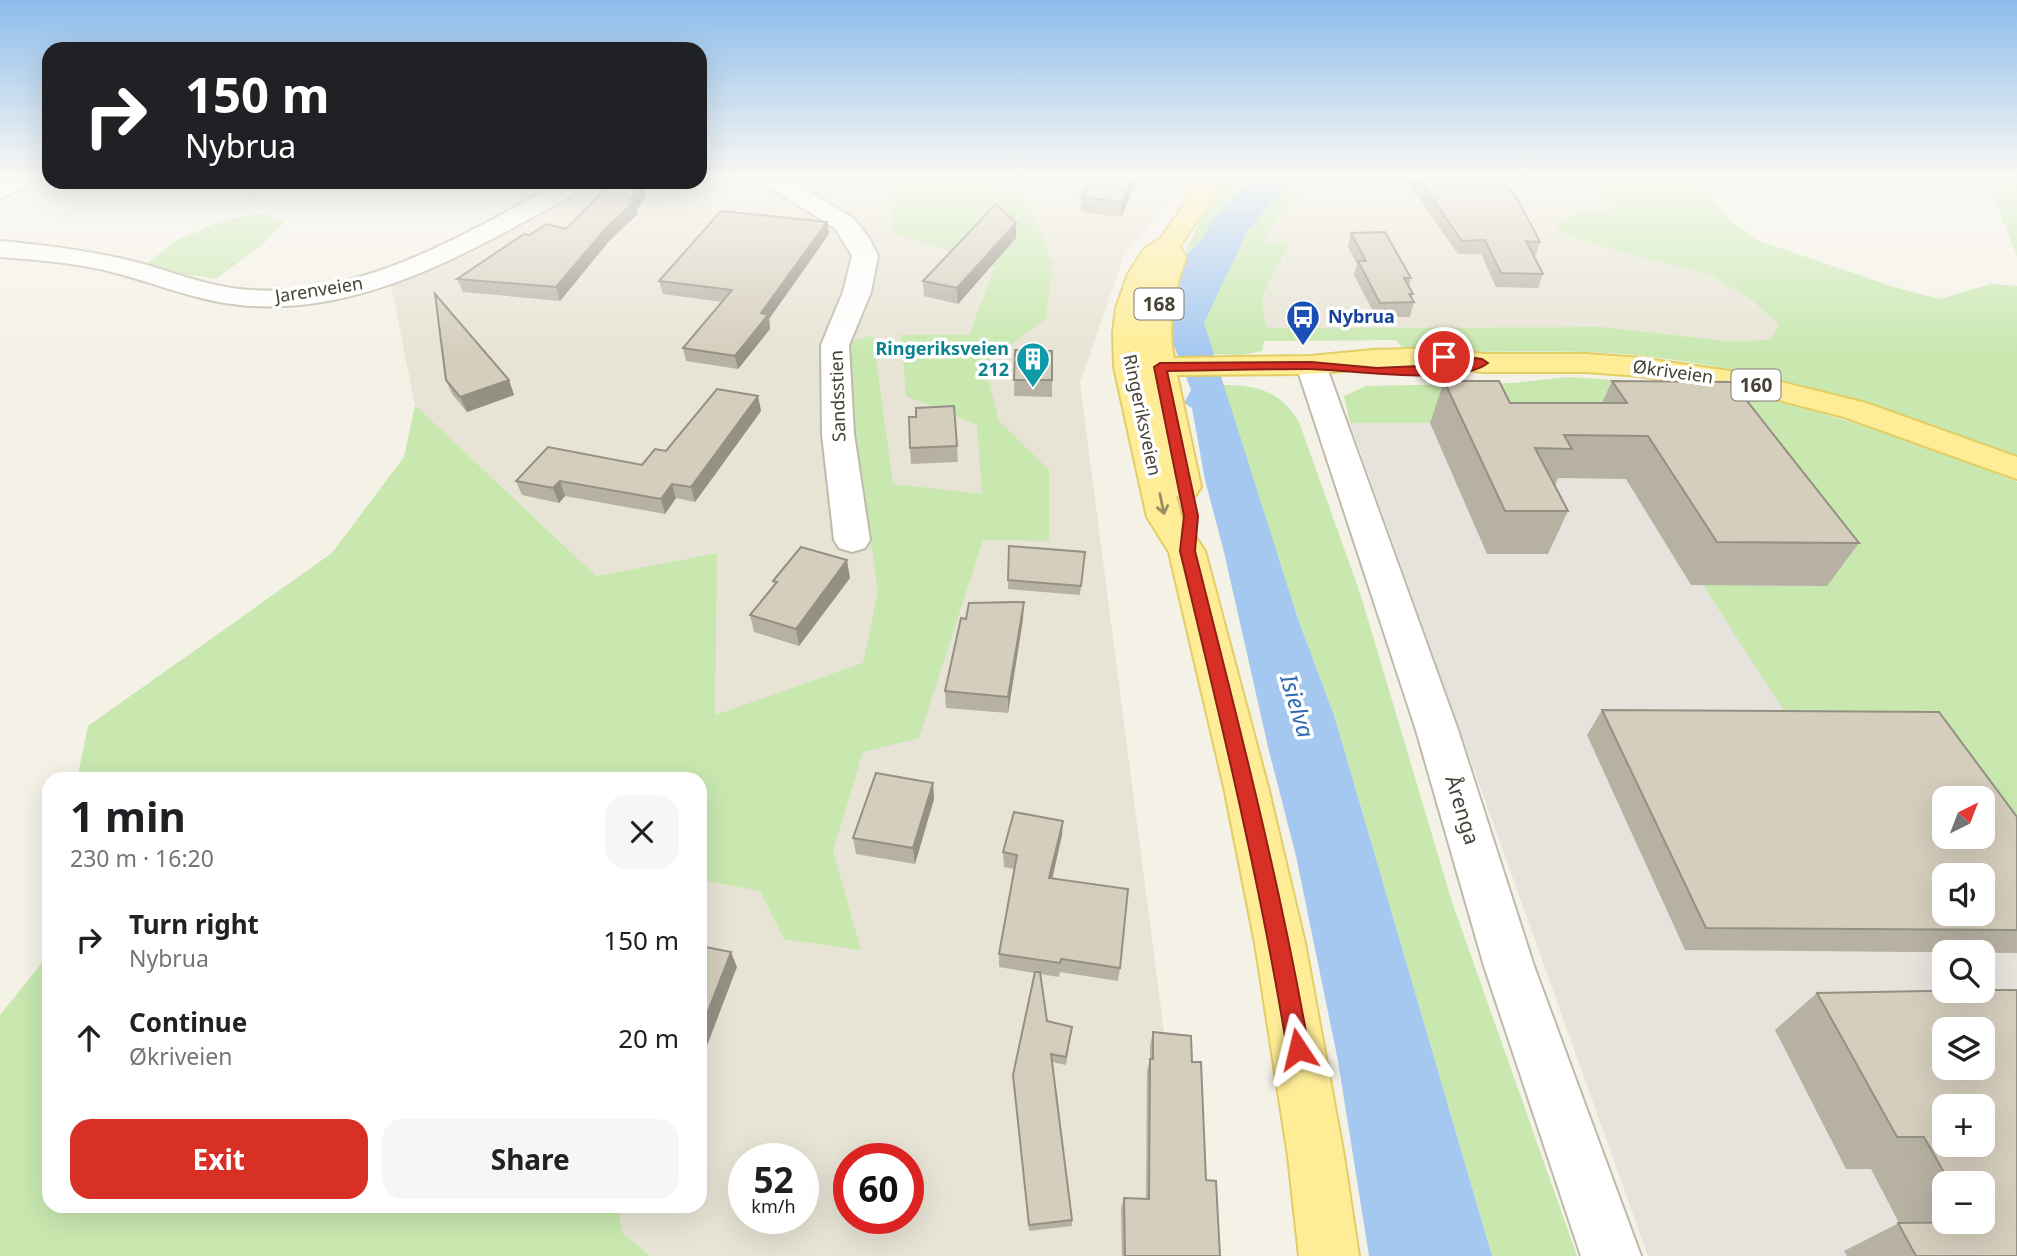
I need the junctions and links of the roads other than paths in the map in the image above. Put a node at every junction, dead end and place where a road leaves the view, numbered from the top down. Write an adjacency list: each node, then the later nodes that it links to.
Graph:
1 (480, 236): 4 (street, Jarenveien)
2 (854, 236): 8 (street, Sandsstien)
3 (1175, 236): 6 (main road, Ringeriksveien / 168)
4 (0, 249)
5 (1311, 365): 6 (main road, Økriveien / 160); 7 (main road, Økriveien / 160); 10 (street, Årenga)
6 (1155, 367): 9 (main road, Ringeriksveien / 168)
7 (2017, 469)
8 (852, 540)
9 (1328, 1256)
10 (1611, 1256)

